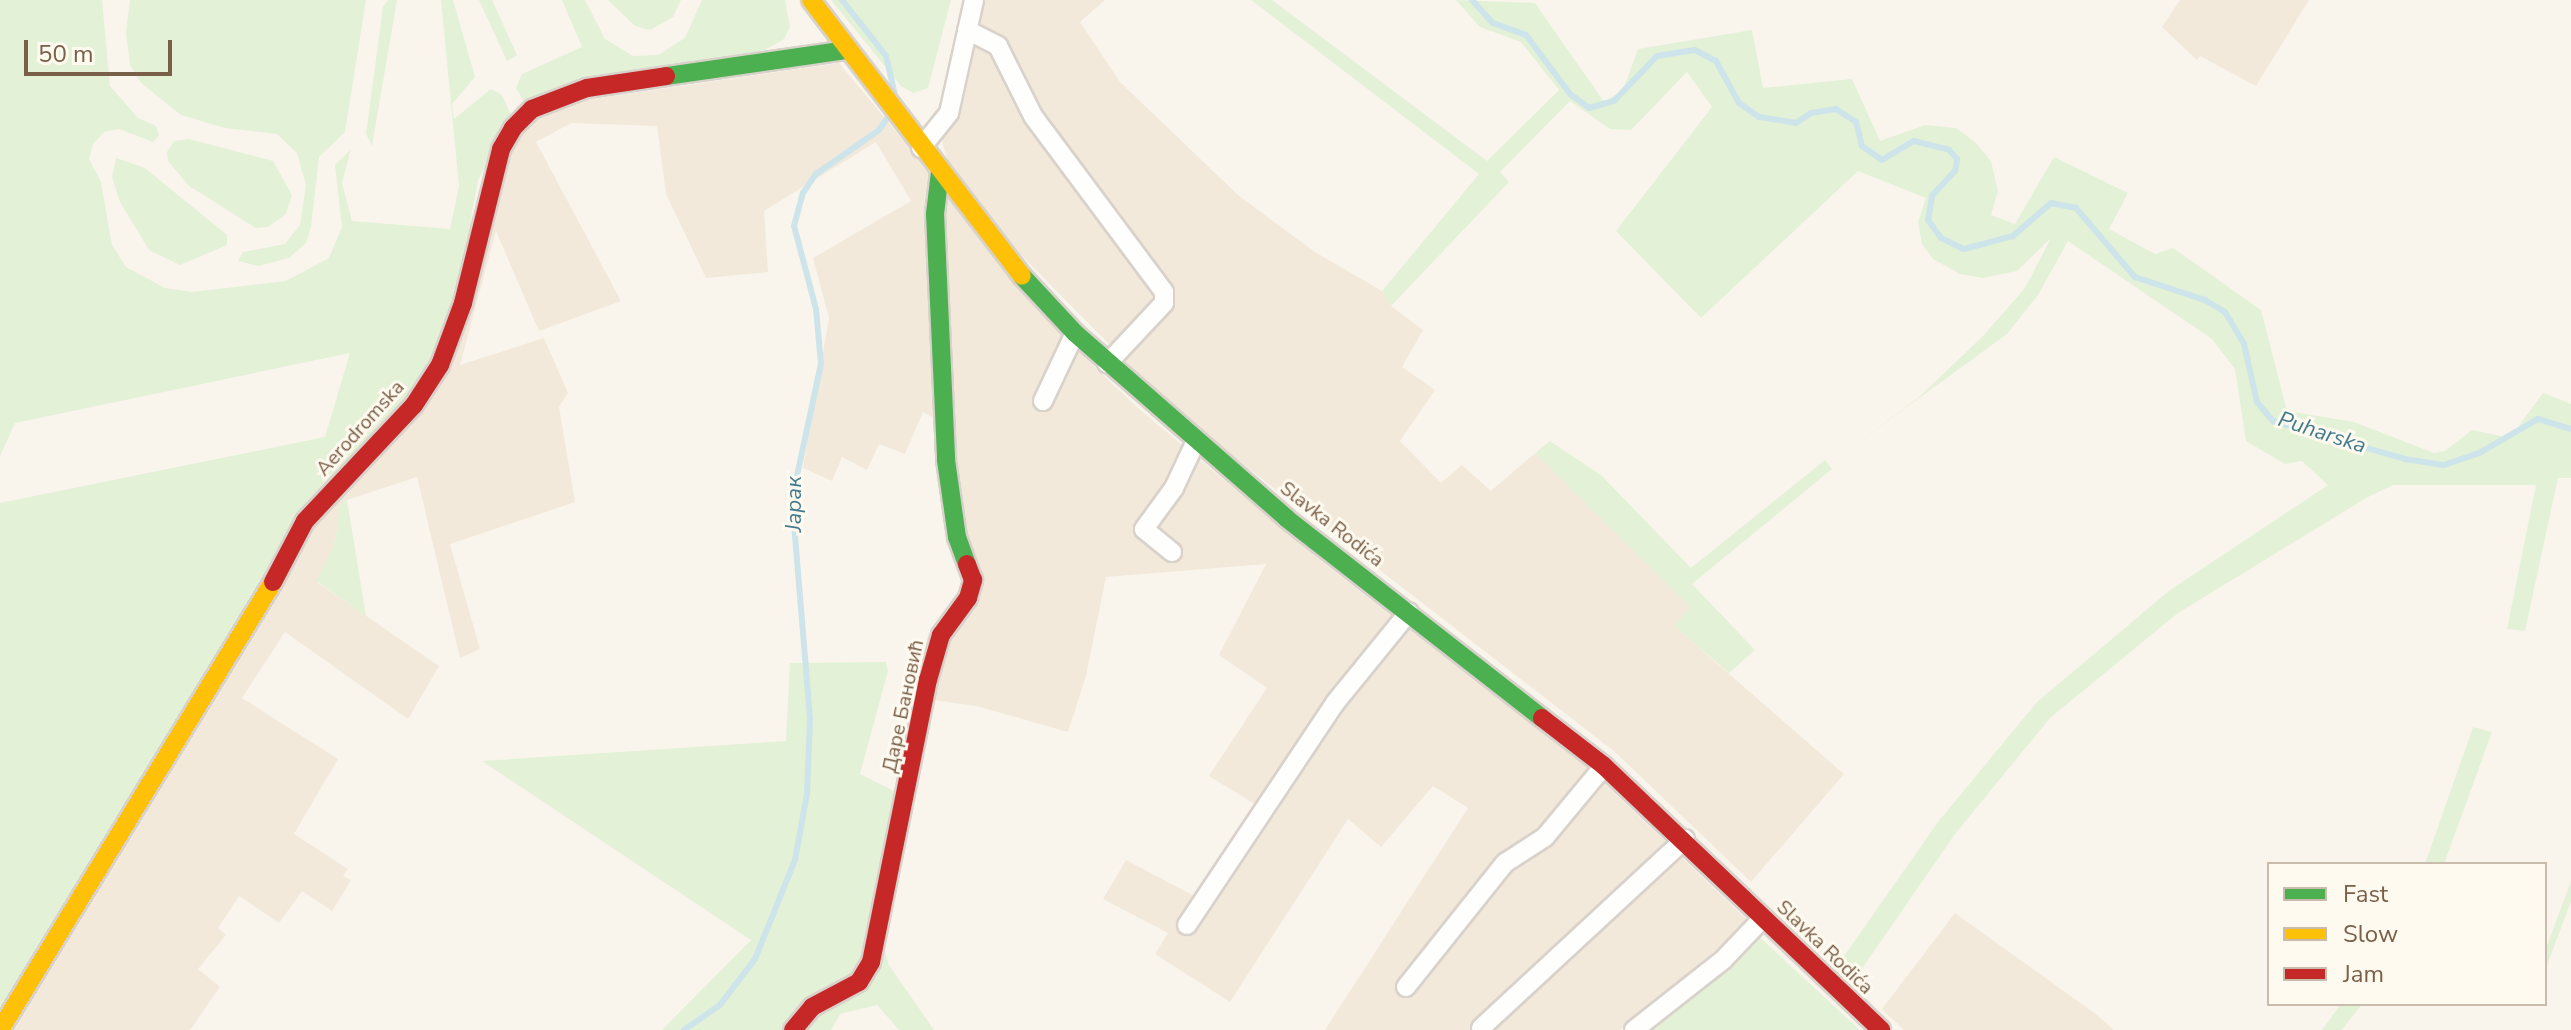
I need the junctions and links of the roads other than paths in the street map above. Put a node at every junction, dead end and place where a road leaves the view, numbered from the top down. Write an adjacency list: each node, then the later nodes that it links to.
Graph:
1 (811, 0): 4 (street, Slavka Rodića)
2 (974, 0): 3 (street)
3 (967, 30): 5 (street); 8 (street)
4 (847, 50): 5 (street, Slavka Rodića); 19 (street, Aerodromska)
5 (921, 148): 6 (street, Slavka Rodića)
6 (940, 172): 7 (street, Slavka Rodića); 20 (street, Даре Бановић)
7 (1075, 333): 8 (street, Slavka Rodića); 9 (street)
8 (1107, 364): 10 (street, Slavka Rodića)
9 (1043, 401)
10 (1195, 443): 11 (street); 12 (street, Slavka Rodića)
11 (1172, 552)
12 (1409, 612): 13 (street, Slavka Rodića); 16 (street)
13 (1604, 766): 14 (street, Slavka Rodića); 17 (street)
14 (1685, 839): 15 (street, Slavka Rodića); 18 (street)
15 (1762, 919): 21 (street); 22 (street, Slavka Rodića)
16 (1187, 925)
17 (1406, 987)
18 (1481, 1028)
19 (0, 1030)
20 (793, 1030)
21 (1634, 1030)
22 (1881, 1030)

